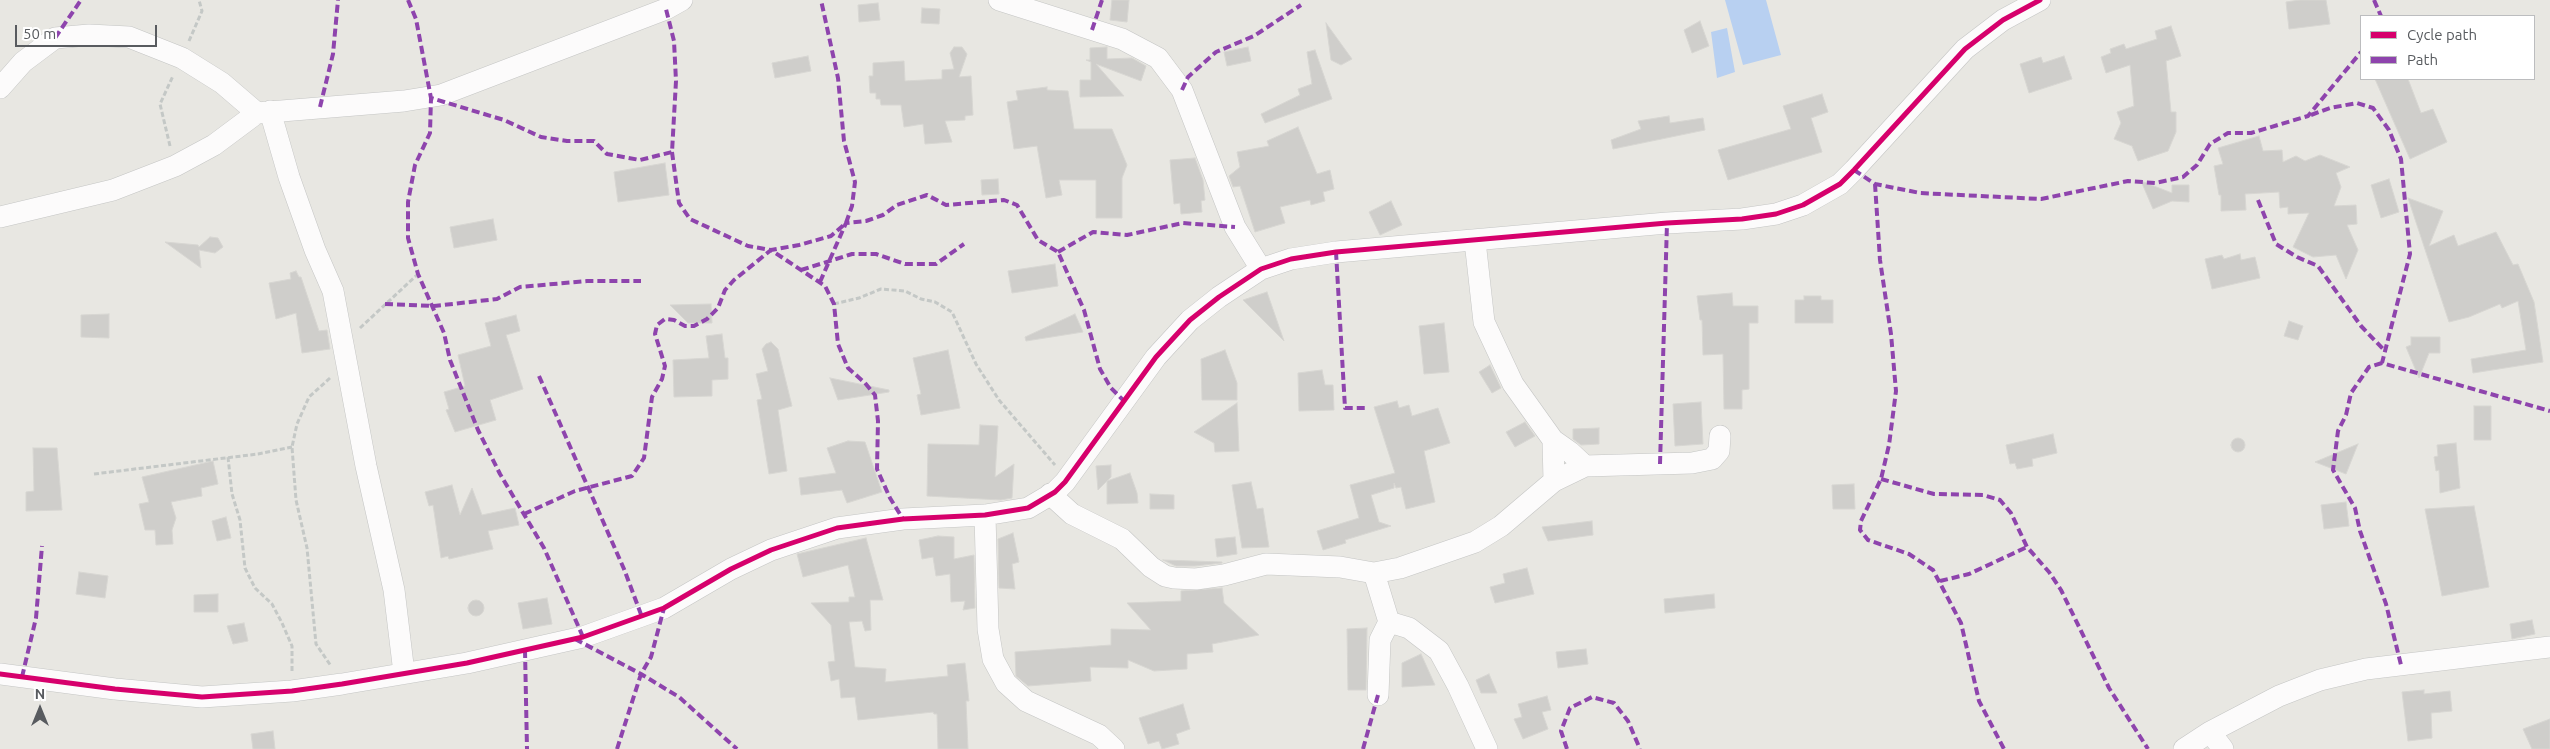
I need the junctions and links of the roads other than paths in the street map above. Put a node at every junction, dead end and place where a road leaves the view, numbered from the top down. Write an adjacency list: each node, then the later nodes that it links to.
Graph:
1 (682, 0): 5 (street)
2 (999, 0): 8 (street)
3 (2040, 0): 7 (street)
4 (0, 88): 5 (street)
5 (264, 112): 6 (street); 18 (street)
6 (0, 217)
7 (1475, 242): 8 (street); 10 (street)
8 (1261, 269): 13 (street)
9 (1720, 436): 11 (street)
10 (1553, 440): 11 (street); 12 (street)
11 (1585, 466): 12 (street)
12 (1554, 481): 15 (street)
13 (1058, 488): 14 (street); 15 (street)
14 (985, 515): 18 (street); 22 (street)
15 (1374, 573): 16 (street)
16 (1389, 622): 20 (street); 23 (street)
17 (2550, 647): 21 (street)
18 (404, 673): 19 (street)
19 (0, 674)
20 (1378, 695)
21 (2210, 732): 24 (street); 25 (street)
22 (1114, 749)
23 (1486, 749)
24 (2184, 749)
25 (2223, 749)

